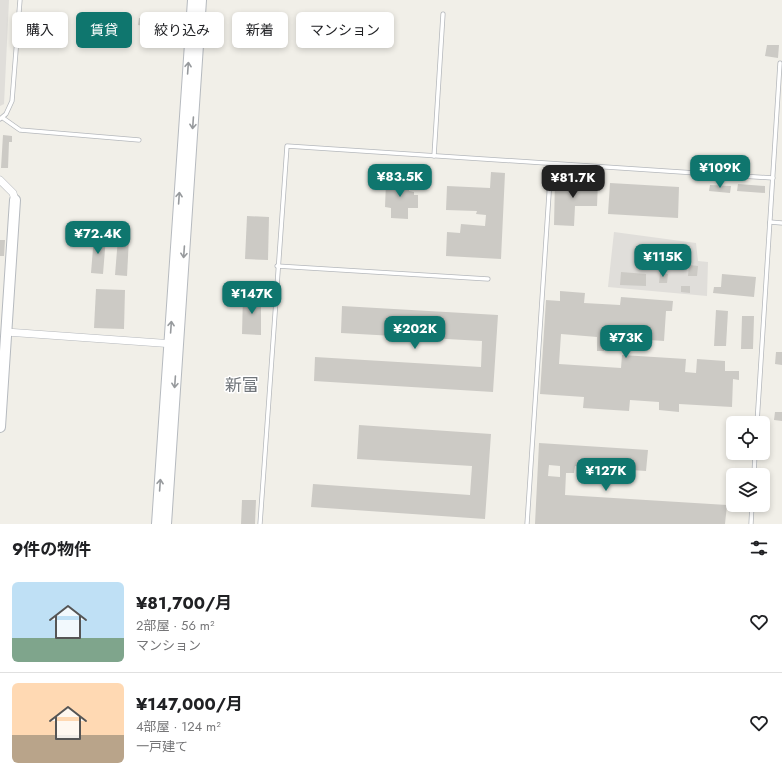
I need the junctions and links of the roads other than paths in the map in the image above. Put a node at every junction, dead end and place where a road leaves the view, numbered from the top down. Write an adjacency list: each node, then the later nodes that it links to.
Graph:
1 (20, 0): 7 (lane)
2 (192, 0): 19 (street, one-way to 2)
3 (201, 0): 19 (street, one-way to 19)
4 (443, 14): 9 (lane)
5 (780, 63): 6 (lane)
6 (780, 99): 11 (lane)
7 (2, 119): 8 (lane)
8 (139, 140)
9 (434, 156): 10 (lane); 16 (lane)
10 (551, 164): 11 (lane); 27 (lane)
11 (773, 178): 14 (lane)
12 (0, 180): 13 (street)
13 (16, 200): 18 (street)
14 (770, 222): 15 (lane); 21 (lane)
15 (782, 223)
16 (278, 266): 17 (lane); 26 (lane)
17 (488, 279)
18 (6, 332): 19 (street); 20 (street)
19 (174, 344): 24 (street, one-way to 19); 25 (street, one-way to 25)
20 (2, 373): 22 (street)
21 (757, 416)
22 (0, 427)
23 (752, 512): 28 (lane)
24 (158, 524)
25 (166, 524)
26 (260, 524)
27 (527, 524)
28 (751, 524)

